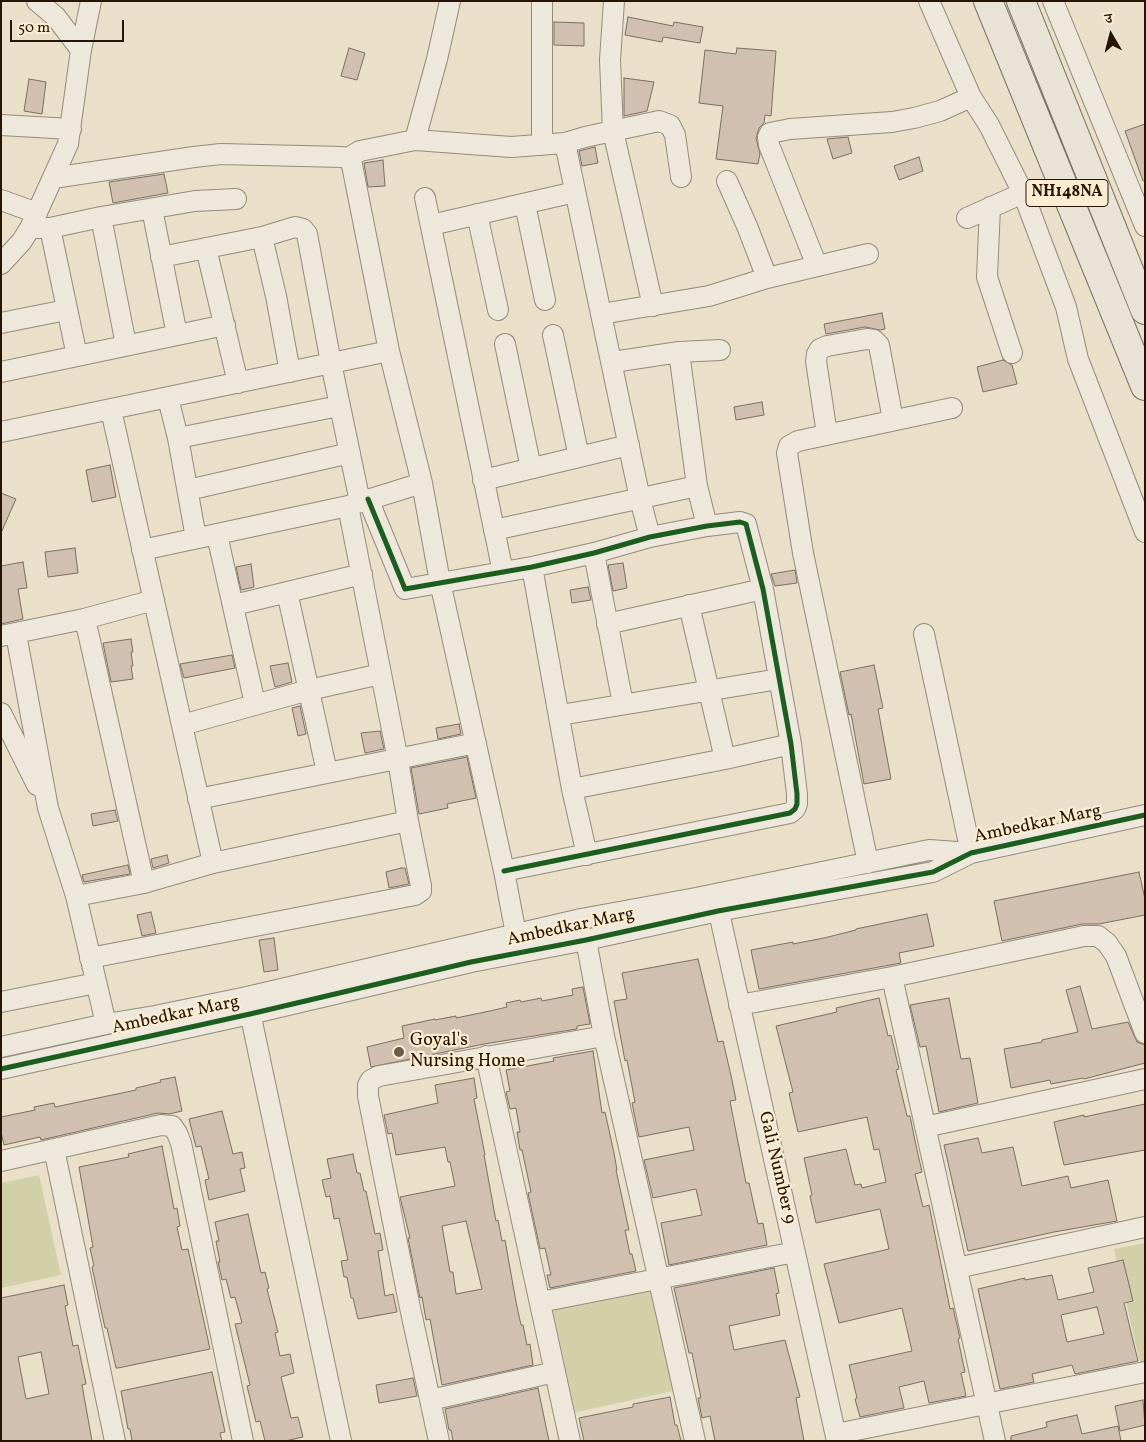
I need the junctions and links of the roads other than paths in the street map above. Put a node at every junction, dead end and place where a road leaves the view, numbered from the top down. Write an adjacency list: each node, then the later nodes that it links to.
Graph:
1 (37, 1): 10 (street)
2 (91, 1): 10 (street)
3 (450, 1): 15 (street)
4 (542, 1): 17 (street)
5 (614, 1): 14 (street)
6 (929, 1): 11 (street)
7 (988, 1): 65 (highway, NH148NA)
8 (1021, 1): 47 (highway, NH148NA)
9 (1053, 1): 35 (street)
10 (80, 50): 13 (street)
11 (971, 97): 23 (street); 41 (street)
12 (1, 125): 13 (street)
13 (71, 129): 20 (street)
14 (613, 131): 16 (street); 19 (street); 44 (street)
15 (415, 140): 17 (street); 18 (street)
16 (565, 143): 17 (street); 22 (street)
17 (542, 145)
18 (348, 158): 20 (street); 56 (street)
19 (681, 177)
20 (53, 178): 33 (street)
21 (727, 181): 42 (street)
22 (575, 192): 27 (street); 48 (street)
23 (1023, 193): 28 (street); 86 (street)
24 (426, 198): 34 (street)
25 (236, 199): 29 (street)
26 (1, 200): 33 (street)
27 (525, 204): 30 (street); 43 (street)
28 (990, 207): 32 (street); 58 (street)
29 (152, 209): 31 (street); 39 (street)
30 (477, 214): 34 (street); 46 (street)
31 (101, 217): 33 (street); 54 (street)
32 (966, 218)
33 (39, 223): 40 (street); 45 (street)
34 (431, 225): 78 (street)
35 (1145, 226)
36 (262, 237): 37 (street); 61 (street); 63 (street)
37 (206, 248): 39 (street); 50 (street)
38 (868, 254): 41 (street)
39 (161, 257): 51 (street)
40 (1, 264)
41 (817, 266): 42 (street)
42 (767, 278): 44 (street)
43 (546, 300)
44 (653, 306): 48 (street)
45 (66, 310): 49 (street); 59 (street)
46 (498, 310)
47 (1145, 310)
48 (601, 314): 60 (street)
49 (1, 323)
50 (225, 325): 51 (street); 64 (street)
51 (176, 335): 54 (street)
52 (553, 335): 76 (street)
53 (505, 344): 77 (street)
54 (126, 345): 59 (street)
55 (720, 350): 57 (street)
56 (389, 351): 61 (street); 79 (street)
57 (679, 352): 60 (street); 80 (street)
58 (1012, 353)
59 (77, 356): 62 (street)
60 (612, 362): 74 (street)
61 (331, 363): 63 (street); 67 (street)
62 (1, 372)
63 (290, 372): 64 (street)
64 (238, 383): 66 (street)
65 (1145, 386)
66 (168, 398): 69 (street); 73 (street)
67 (339, 406): 73 (street); 75 (street)
68 (952, 408): 70 (street)
69 (111, 410): 71 (street); 90 (street)
70 (893, 420): 72 (street); 72 (street)
71 (1, 432)
72 (827, 434): 126 (street)
73 (178, 438): 81 (street)
74 (629, 445): 76 (street); 82 (street)
75 (350, 453): 81 (street); 83 (street)
76 (579, 457): 77 (street)
77 (531, 468): 78 (street)
78 (483, 480): 85 (street)
79 (422, 483): 83 (street); 95 (street)
80 (698, 486): 82 (street); 84 (street)
81 (188, 490): 89 (street)
82 (640, 499): 85 (street); 88 (street)
83 (359, 502): 87 (street); 94 (street); 95 (street)
84 (707, 526): 88 (street); 96 (street)
85 (494, 530): 93 (street)
86 (1145, 532)
87 (217, 535): 89 (street); 99 (street)
88 (650, 537): 91 (street)
89 (196, 538): 90 (street)
90 (142, 550): 98 (street)
91 (594, 553): 92 (street); 102 (street)
92 (532, 567): 93 (street); 112 (street)
93 (503, 572): 95 (street)
94 (362, 574): 97 (street); 105 (street)
95 (440, 582): 114 (street)
96 (763, 589): 100 (street); 106 (street)
97 (288, 592): 99 (street); 107 (street)
98 (154, 600): 101 (street); 113 (street)
99 (234, 605): 109 (street)
100 (689, 605): 102 (street); 108 (street)
101 (84, 619): 104 (street); 129 (street)
102 (608, 624): 110 (street)
103 (924, 634): 124 (street)
104 (8, 635): 121 (street)
105 (381, 674): 107 (street); 117 (street)
106 (779, 679): 108 (street); 115 (street)
107 (309, 690): 109 (street); 118 (street)
108 (709, 691): 110 (street); 116 (street)
109 (255, 704): 113 (street)
110 (623, 704): 112 (street)
111 (1, 713): 121 (street)
112 (560, 715): 119 (street)
113 (182, 725): 120 (street)
114 (476, 743): 117 (street); 128 (street)
115 (791, 744): 116 (street); 125 (street)
116 (725, 759): 119 (street)
117 (398, 760): 118 (street); 123 (street)
118 (327, 772): 120 (street)
119 (572, 790): 125 (street)
120 (198, 799): 127 (street)
121 (48, 808): 130 (street)
122 (1145, 815): 124 (street, Ambedkar Marg)
123 (408, 821): 127 (street); 134 (street)
124 (971, 853): 126 (street, Ambedkar Marg); 131 (street, Ambedkar Marg)
125 (587, 855): 128 (street)
126 (868, 862): 131 (street, Ambedkar Marg)
127 (213, 863): 129 (street)
128 (504, 871): 133 (street)
129 (144, 883): 130 (street)
130 (76, 896): 134 (street)
131 (717, 903): 132 (street, Ambedkar Marg); 133 (street, Ambedkar Marg); 138 (street, Gali Number 9)
132 (586, 940): 133 (street, Ambedkar Marg); 142 (street)
133 (517, 943): 139 (street, Ambedkar Marg)
134 (90, 958): 136 (street)
135 (892, 977): 138 (street); 141 (street); 147 (street)
136 (96, 983): 137 (street); 140 (street)
137 (1, 1002)
138 (739, 1004): 151 (street, Gali Number 9)
139 (248, 1006): 140 (street, Ambedkar Marg); 145 (street, Ambedkar Marg); 162 (street)
140 (106, 1024): 143 (street, Ambedkar Marg)
141 (1145, 1032)
142 (604, 1036): 144 (street); 153 (street)
143 (1, 1047)
144 (486, 1056): 154 (street); 157 (street)
145 (1, 1069)
146 (1145, 1079): 147 (street)
147 (926, 1127): 152 (street)
148 (54, 1149): 149 (street); 160 (street); 161 (street)
149 (1, 1161)
150 (1145, 1227): 152 (street)
151 (795, 1252): 153 (street); 159 (street, Gali Number 9)
152 (957, 1268): 158 (street)
153 (658, 1279): 154 (street); 165 (street)
154 (540, 1302): 155 (street)
155 (555, 1372): 157 (street); 164 (street)
156 (1145, 1372): 158 (street)
157 (430, 1400): 163 (street)
158 (987, 1404): 159 (street); 166 (street)
159 (836, 1438)
160 (114, 1441)
161 (243, 1441)
162 (342, 1441)
163 (439, 1441)
164 (570, 1441)
165 (695, 1441)
166 (995, 1441)

